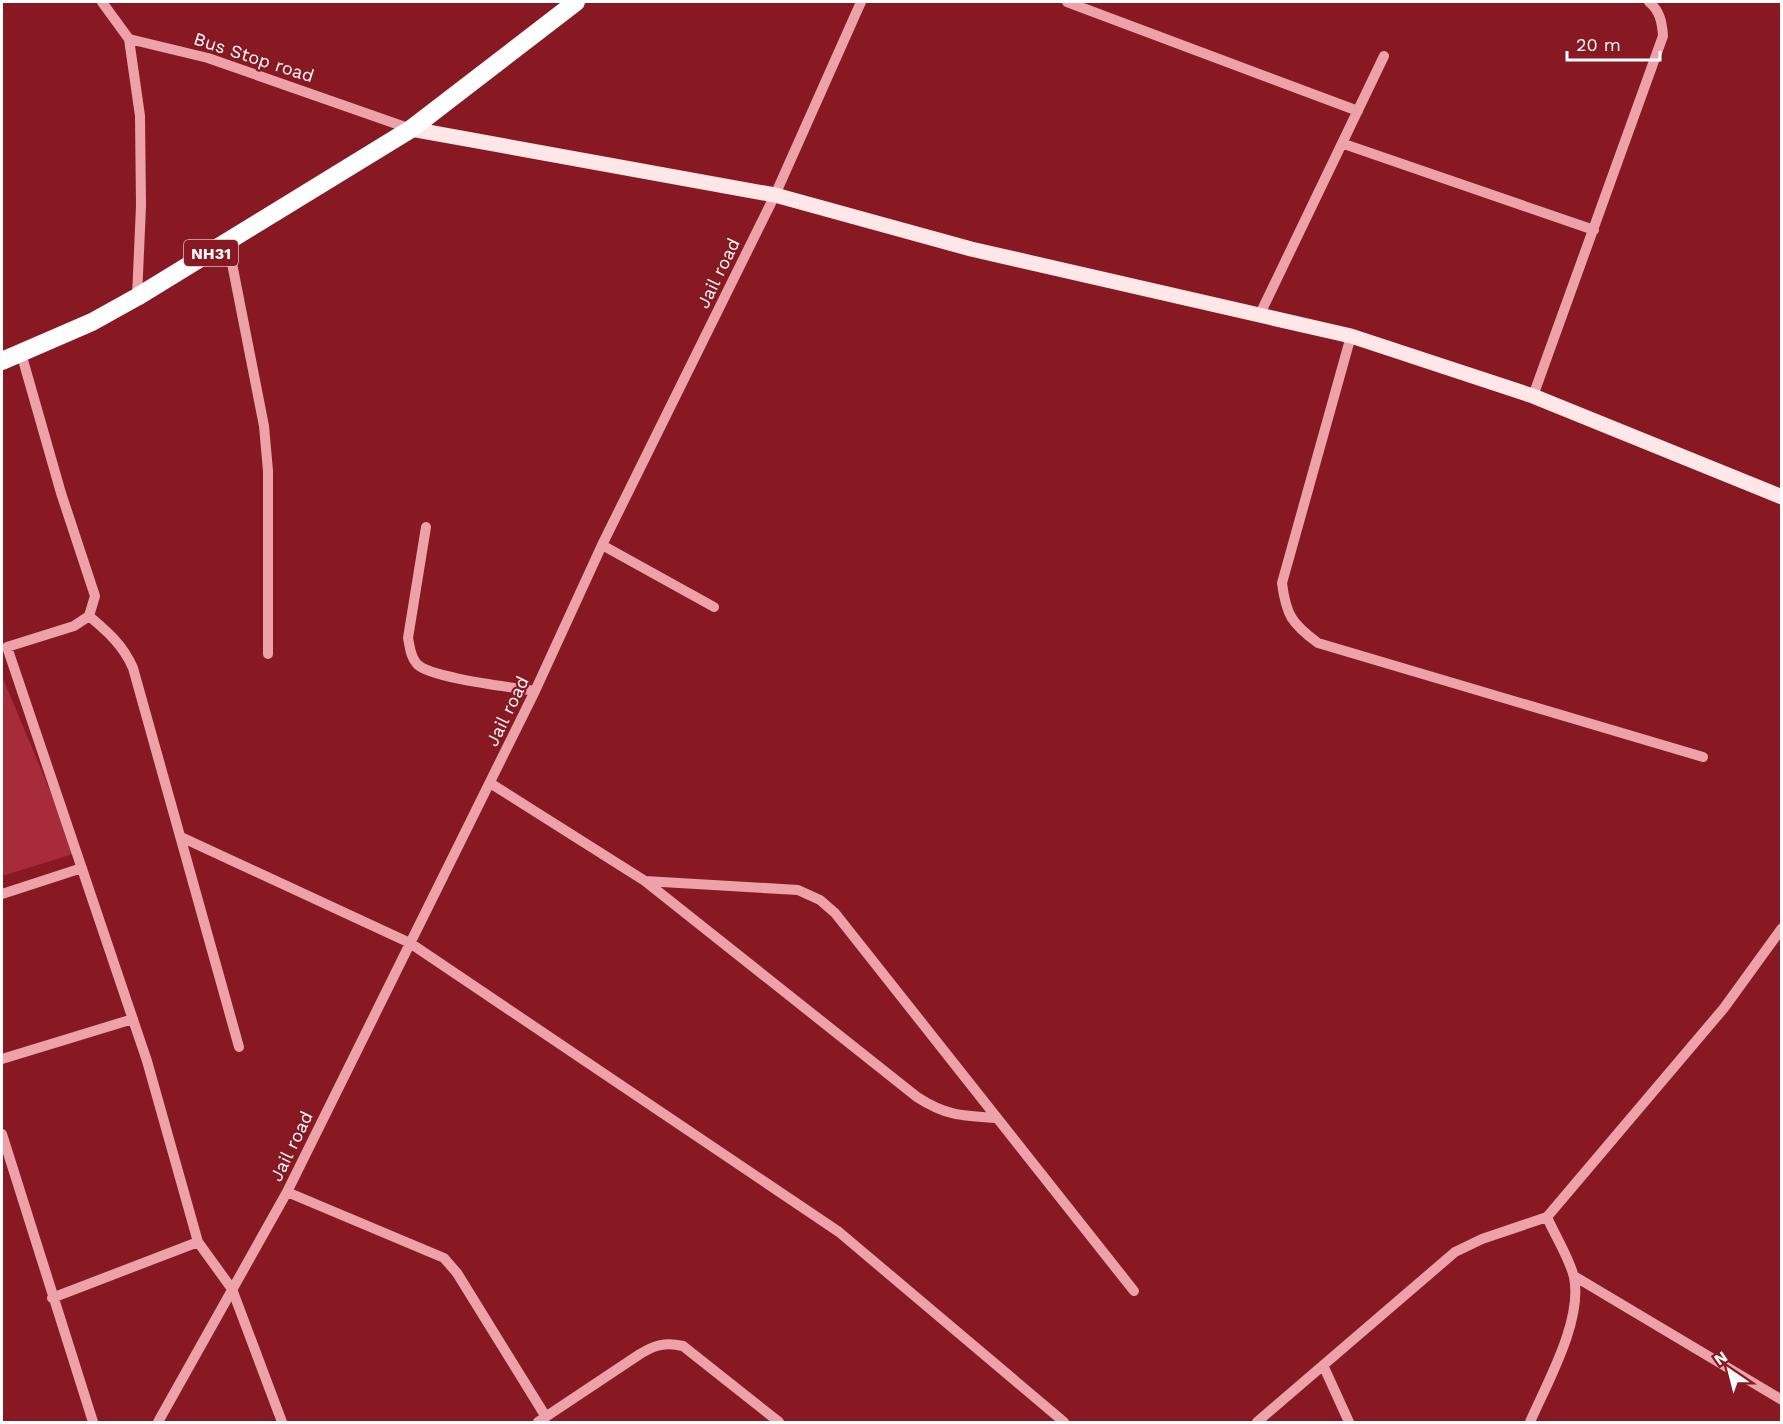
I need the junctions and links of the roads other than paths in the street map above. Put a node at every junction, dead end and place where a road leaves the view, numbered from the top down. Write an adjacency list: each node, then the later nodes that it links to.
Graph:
1 (102, 2): 6 (street)
2 (576, 2): 9 (highway, NH31)
3 (861, 2): 11 (street, Jail road)
4 (1067, 2): 8 (street)
5 (1648, 2): 12 (street)
6 (129, 39): 9 (street, Bus Stop road); 14 (street)
7 (1384, 56): 8 (street)
8 (1359, 111): 10 (street)
9 (411, 129): 11 (main road); 13 (highway, NH31)
10 (1344, 144): 12 (street); 15 (street)
11 (775, 195): 15 (main road); 22 (street, Jail road)
12 (1594, 230): 19 (street)
13 (228, 243): 14 (highway, NH31); 26 (street)
14 (137, 297): 17 (highway, NH31)
15 (1260, 314): 16 (main road)
16 (1351, 336): 19 (main road); 28 (street)
17 (21, 353): 18 (highway, NH31); 24 (street)
18 (2, 361)
19 (1533, 396): 20 (main road)
20 (1782, 497)
21 (426, 527): 27 (street)
22 (602, 545): 23 (street); 27 (street, Jail road)
23 (714, 607)
24 (88, 616): 25 (street); 30 (street)
25 (4, 648): 31 (street)
26 (268, 654)
27 (535, 691): 29 (street, Jail road)
28 (1703, 758)
29 (490, 783): 32 (street); 35 (street, Jail road)
30 (181, 837): 35 (street); 37 (street)
31 (82, 868): 33 (street); 36 (street)
32 (645, 881): 39 (street); 39 (street)
33 (2, 894)
34 (1782, 928): 42 (street)
35 (410, 943): 41 (street, Jail road); 55 (street)
36 (133, 1019): 38 (street); 43 (street)
37 (239, 1047)
38 (2, 1059)
39 (997, 1118): 46 (street)
40 (2, 1134): 47 (street)
41 (287, 1192): 45 (street, Jail road); 50 (street)
42 (1547, 1217): 44 (street); 48 (street)
43 (198, 1242): 45 (street); 47 (street)
44 (1574, 1276): 49 (street); 58 (street)
45 (232, 1289): 52 (street, Jail road); 53 (street)
46 (1134, 1291)
47 (52, 1298): 51 (street)
48 (1323, 1365): 56 (street); 57 (street)
49 (1782, 1400)
50 (542, 1420): 54 (street)
51 (93, 1422)
52 (158, 1422)
53 (282, 1422)
54 (779, 1422)
55 (1064, 1422)
56 (1257, 1422)
57 (1349, 1422)
58 (1530, 1422)

